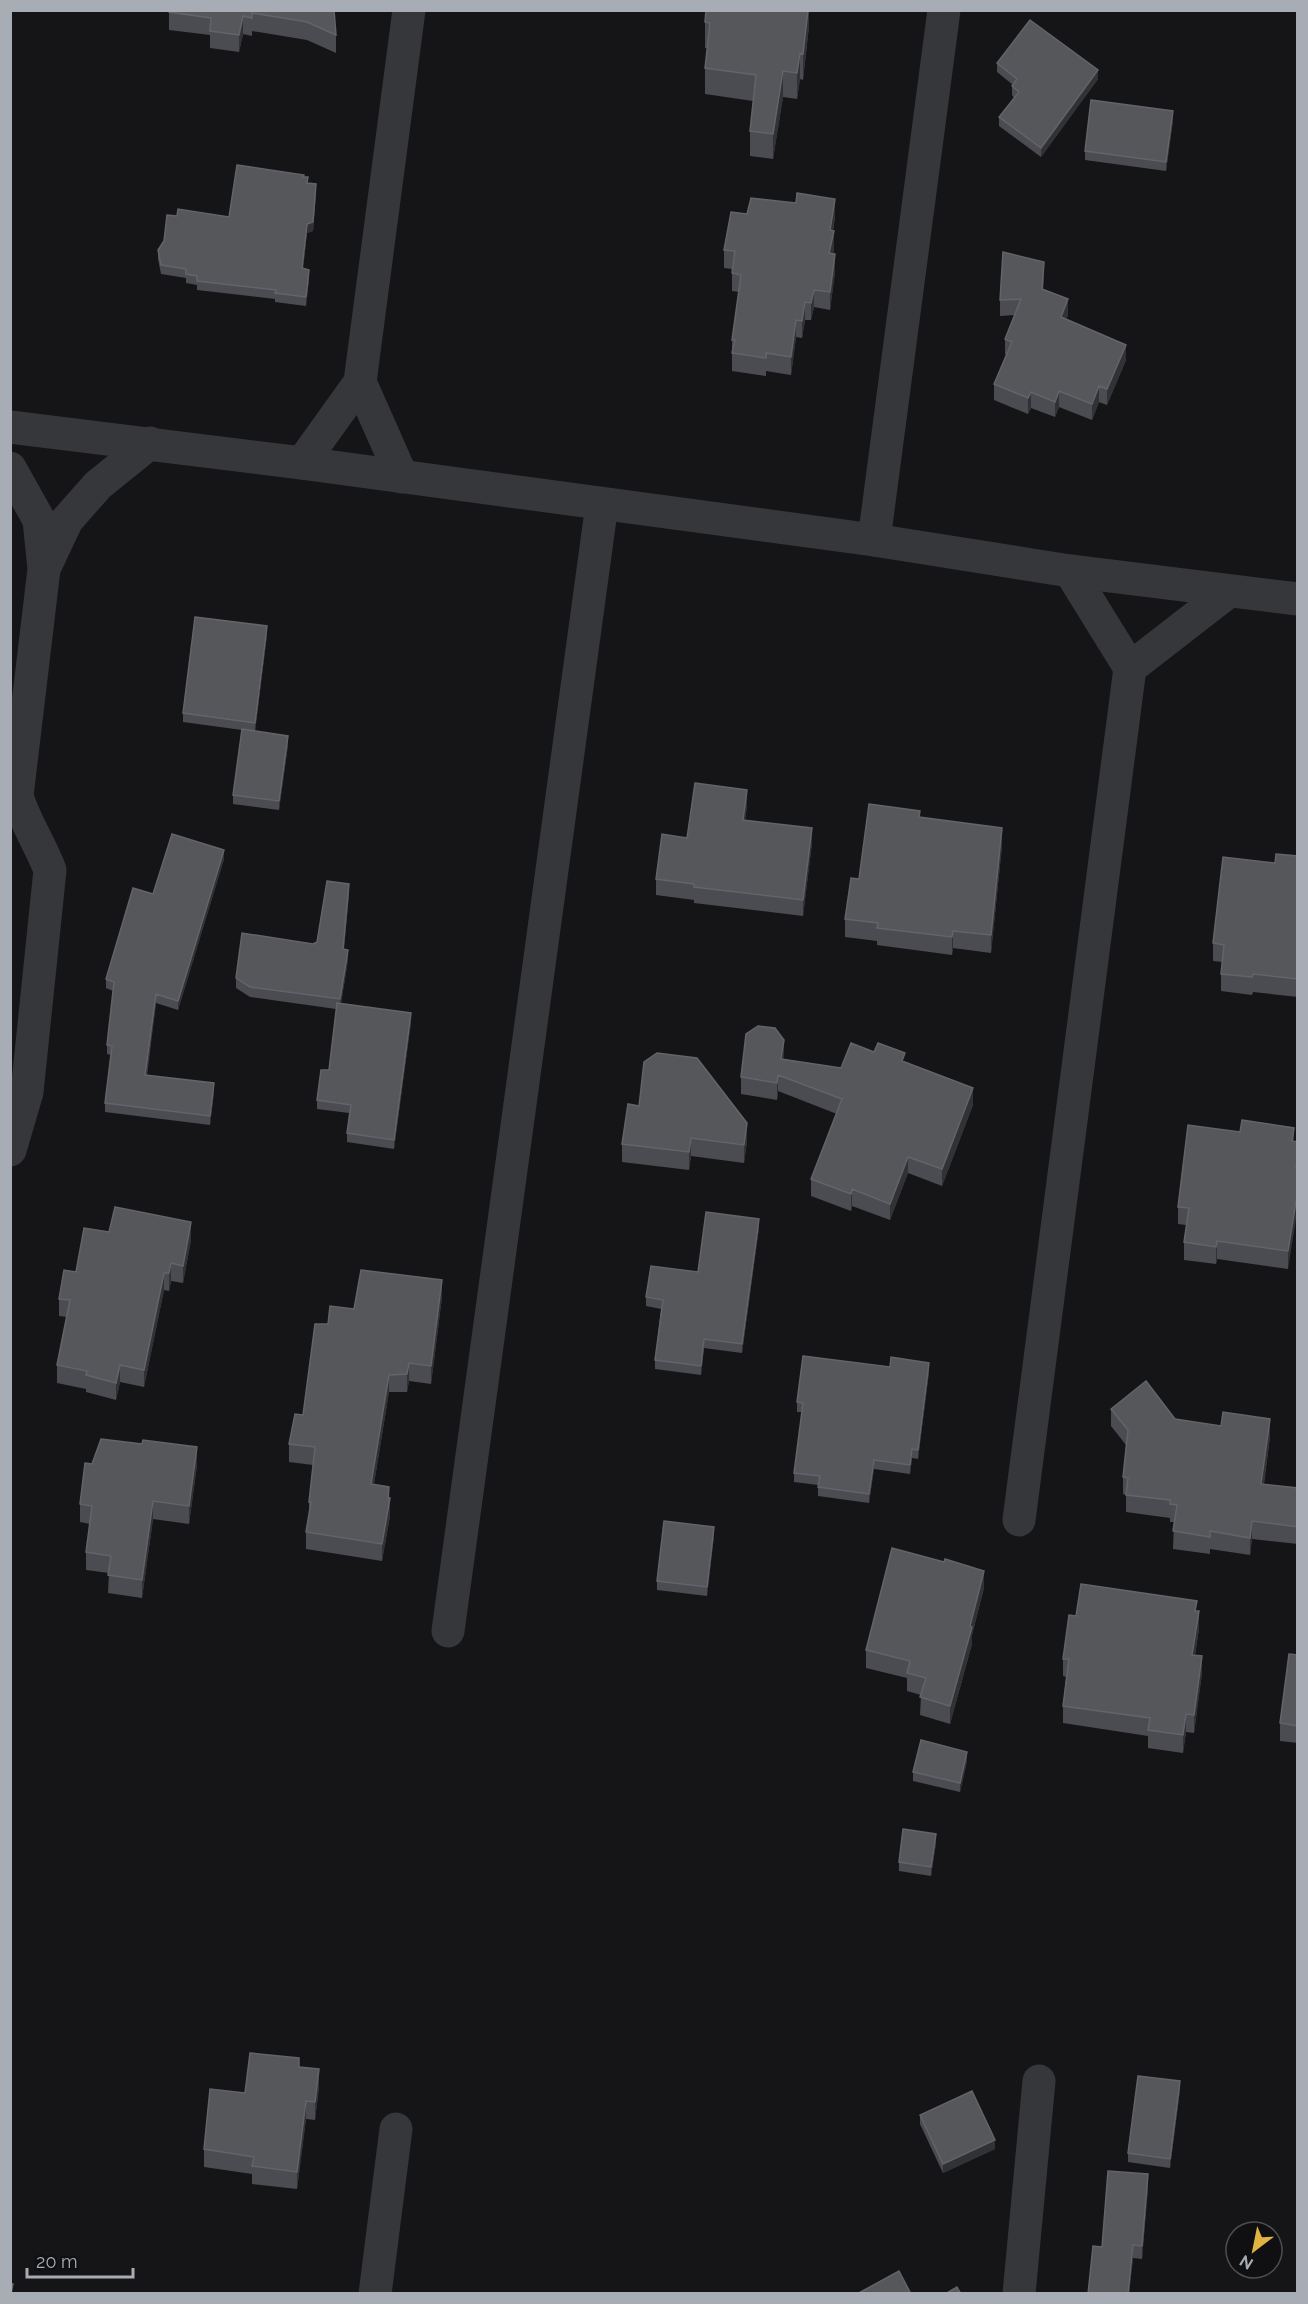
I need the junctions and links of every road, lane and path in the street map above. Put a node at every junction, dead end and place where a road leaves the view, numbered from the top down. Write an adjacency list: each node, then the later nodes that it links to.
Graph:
1 (409, 10): 3 (street)
2 (944, 10): 10 (street)
3 (360, 382): 6 (street); 8 (street)
4 (10, 427): 5 (street)
5 (150, 443): 6 (street); 11 (street)
6 (302, 463): 8 (street)
7 (10, 468): 11 (street)
8 (402, 477): 9 (street)
9 (602, 504): 10 (street); 18 (street)
10 (874, 540): 12 (street)
11 (44, 569): 16 (street)
12 (1070, 571): 13 (street); 15 (street)
13 (1228, 592): 14 (street); 15 (street)
14 (1298, 599)
15 (1130, 668): 17 (street)
16 (10, 1150)
17 (1019, 1520)
18 (448, 1631)
19 (1039, 2081): 22 (street)
20 (396, 2129): 21 (street)
21 (375, 2294)
22 (1019, 2294)

